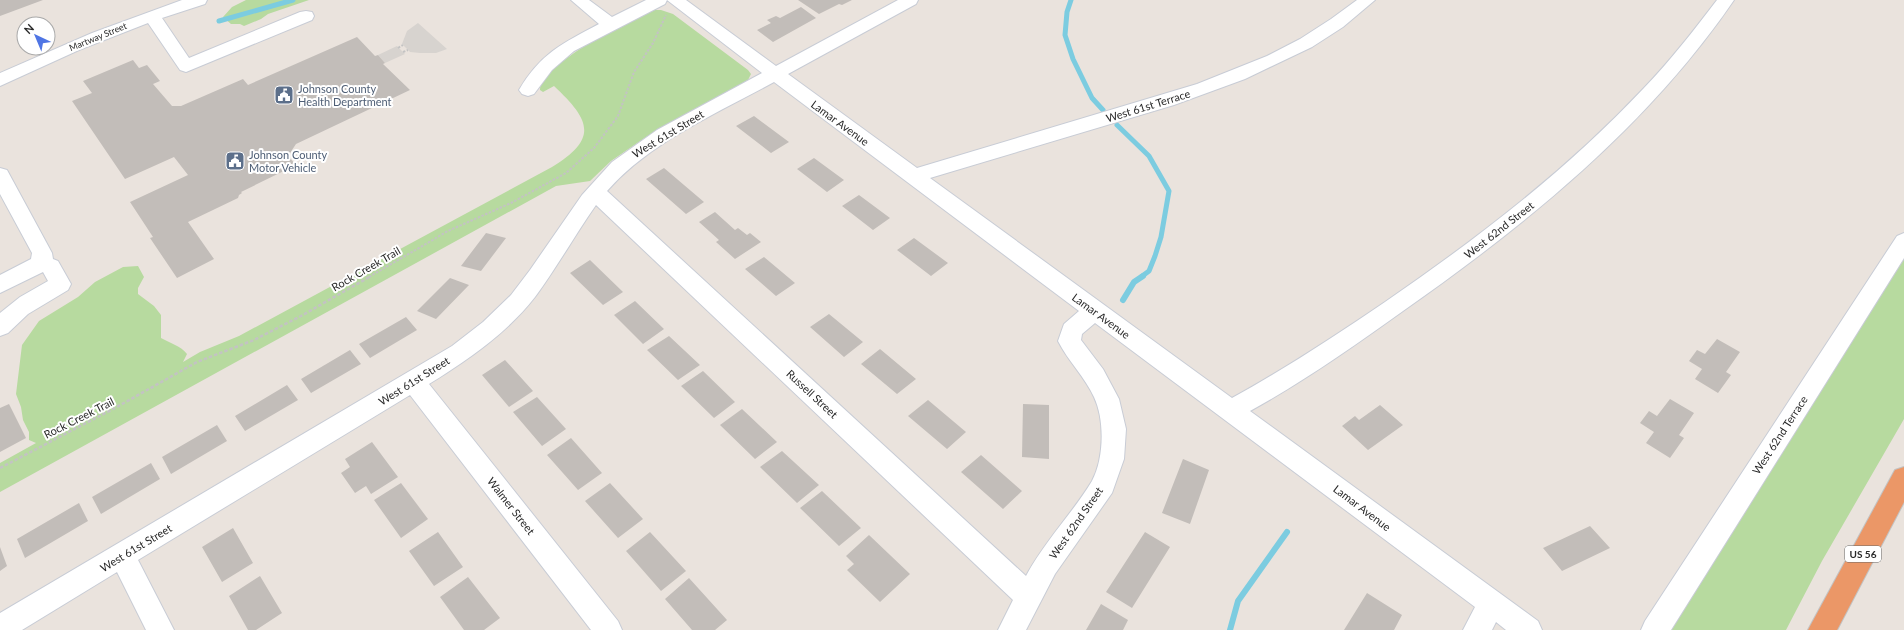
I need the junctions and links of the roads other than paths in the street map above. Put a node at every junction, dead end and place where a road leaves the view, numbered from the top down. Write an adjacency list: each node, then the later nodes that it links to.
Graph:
1 (199, 0): 7 (street, Martway Street)
2 (579, 0): 10 (street)
3 (910, 0): 11 (street, West 61st Street)
4 (1367, 0): 15 (street, West 61st Terrace)
5 (1726, 0): 23 (street, West 62nd Street)
6 (670, 2): 10 (street); 11 (street, Lamar Avenue)
7 (171, 4): 8 (street, Martway Street)
8 (152, 16): 9 (street); 12 (street, Martway Street)
9 (306, 16)
10 (610, 24): 13 (street)
11 (774, 74): 15 (street, Lamar Avenue); 16 (street, West 61st Street)
12 (0, 80)
13 (528, 90)
14 (0, 175): 18 (street)
15 (913, 176): 20 (street, Lamar Avenue)
16 (595, 192): 22 (street, West 61st Street); 26 (street, Russell Street)
17 (1904, 241): 34 (street, West 62nd Terrace)
18 (42, 263): 19 (street); 21 (street)
19 (0, 285)
20 (1094, 312): 23 (street, Lamar Avenue); 26 (street, West 62nd Street)
21 (2, 320)
22 (414, 382): 25 (street, West 61st Street); 30 (street, Walmer Street)
23 (1230, 410): 27 (street, Lamar Avenue)
24 (1904, 478): 35 (highway, US 56)
25 (122, 556): 28 (street, West 61st Street); 29 (street)
26 (1028, 596): 31 (street, West 62nd Street)
27 (1491, 604): 32 (street); 33 (street, Lamar Avenue)
28 (0, 628)
29 (160, 630)
30 (608, 630)
31 (1012, 630)
32 (1477, 630)
33 (1528, 630)
34 (1655, 630)
35 (1822, 630)

